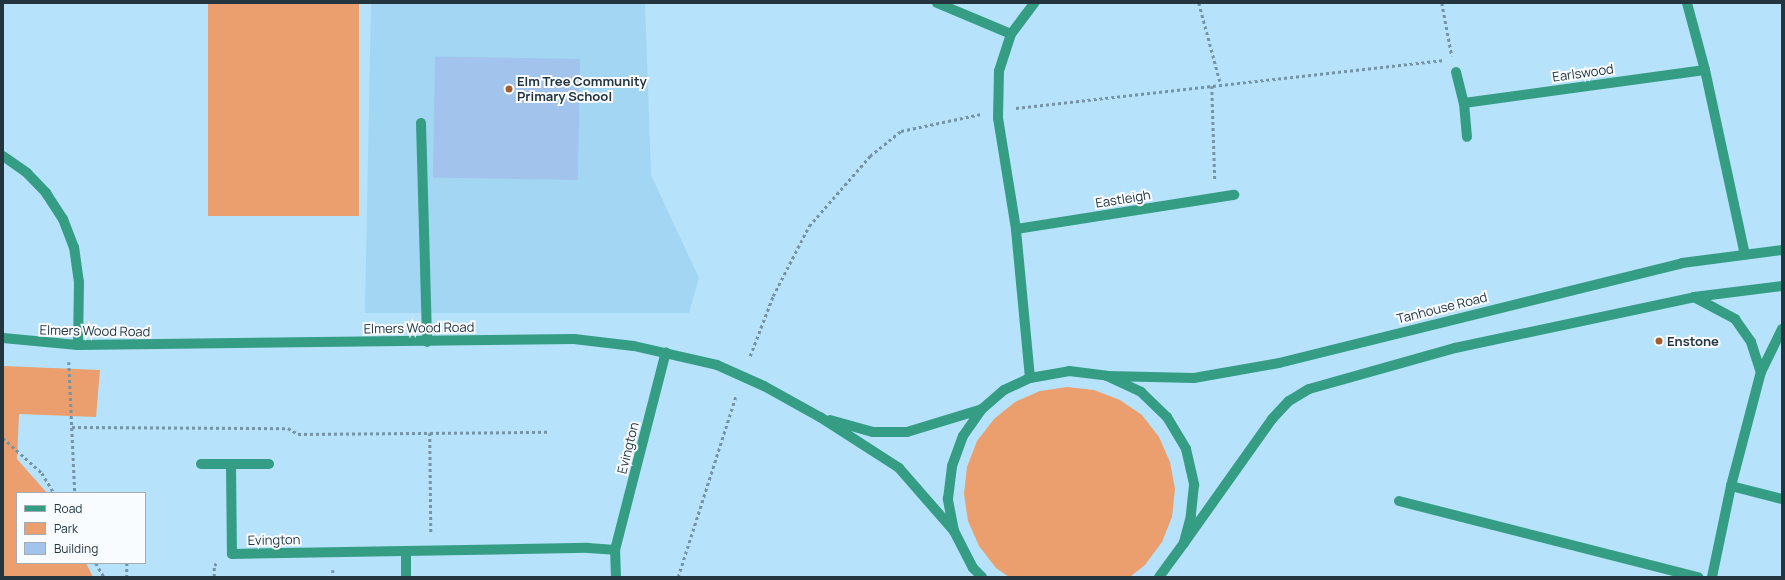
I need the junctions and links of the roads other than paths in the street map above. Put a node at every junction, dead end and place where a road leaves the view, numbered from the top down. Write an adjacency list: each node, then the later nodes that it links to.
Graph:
1 (937, 3): 4 (street)
2 (1034, 3): 4 (street)
3 (1687, 3): 5 (street)
4 (1011, 34): 12 (street)
5 (1705, 70): 7 (street, Earlswood); 14 (street)
6 (1456, 72): 7 (street)
7 (1464, 103): 9 (street)
8 (421, 123): 19 (street)
9 (1467, 137)
10 (3, 156): 20 (street)
11 (1234, 195): 12 (street, Eastleigh)
12 (1016, 229): 24 (street)
13 (1782, 250): 14 (street, Tanhouse Road)
14 (1745, 255): 23 (street, Tanhouse Road)
15 (1782, 286): 16 (street)
16 (1694, 297): 22 (street); 34 (street)
17 (1782, 329): 22 (street)
18 (3, 338): 20 (street, Elmers Wood Road)
19 (427, 342): 20 (street, Elmers Wood Road); 21 (street, Elmers Wood Road)
20 (73, 345)
21 (666, 352): 26 (street, Elmers Wood Road, bridge); 35 (street, Evington)
22 (1761, 372): 30 (street)
23 (1107, 376): 24 (street); 34 (street)
24 (1030, 378): 25 (street)
25 (982, 409): 26 (street, Elmers Wood Road); 33 (street)
26 (820, 417): 33 (street, Elmers Wood Road)
27 (201, 464): 28 (street)
28 (231, 464): 29 (street); 36 (street, Evington)
29 (268, 464)
30 (1731, 486): 31 (street); 45 (street)
31 (1782, 499)
32 (1399, 501): 44 (street)
33 (954, 531): 38 (street)
34 (1184, 543): 37 (street)
35 (615, 550): 36 (street, Evington); 40 (street, Evington)
36 (406, 551): 39 (street)
37 (1173, 562): 42 (street); 43 (street)
38 (976, 573): 41 (street)
39 (406, 577)
40 (616, 577)
41 (982, 577)
42 (1159, 577)
43 (1163, 577)
44 (1698, 577)
45 (1712, 577)

